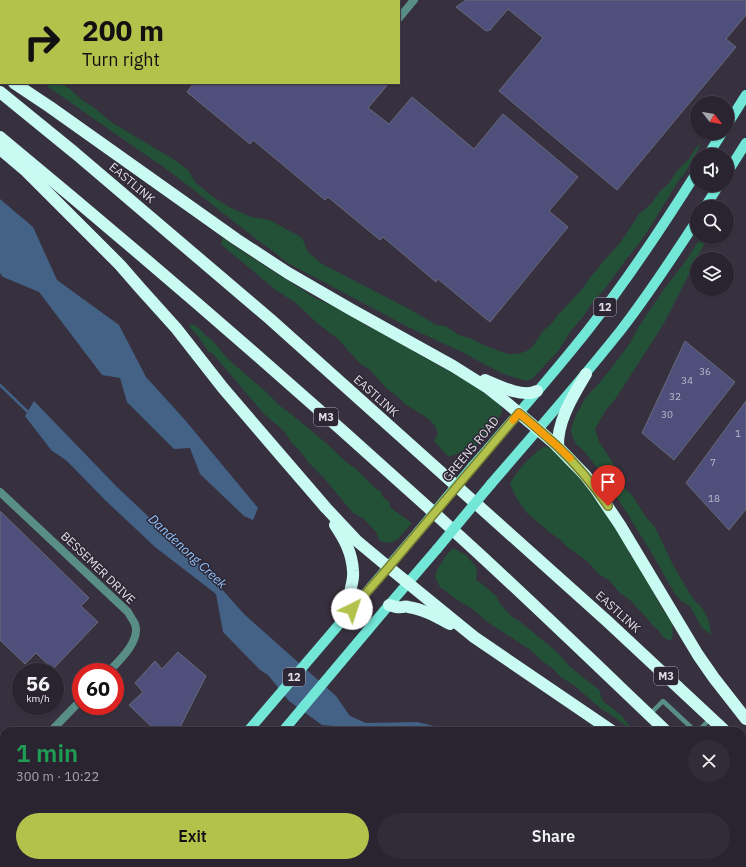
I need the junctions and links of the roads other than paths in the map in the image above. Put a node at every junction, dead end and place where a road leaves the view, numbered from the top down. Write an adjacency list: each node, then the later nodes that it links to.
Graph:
1 (414, 0): 2 (street)
2 (400, 17)
3 (16, 84): 13 (highway)
4 (0, 92): 29 (highway, EASTLINK / M3)
5 (746, 95): 6 (main road)
6 (734, 114)
7 (0, 137): 28 (highway, M3)
8 (746, 143): 10 (main road)
9 (0, 149): 20 (highway)
10 (734, 162)
11 (690, 183): 15 (main road, GREENS ROAD / 12)
12 (690, 231): 14 (main road, 12)
13 (453, 366): 15 (highway); 16 (highway)
14 (586, 374): 17 (main road, 12); 18 (highway)
15 (537, 391): 16 (main road, GREENS ROAD / 12)
16 (519, 413): 17 (highway); 21 (main road, GREENS ROAD / 12, bridge)
17 (538, 430): 18 (highway); 22 (main road, 12, bridge)
18 (558, 447): 30 (highway)
19 (0, 492): 26 (street, BESSEMER DRIVE)
20 (326, 508): 21 (highway); 24 (highway)
21 (388, 568): 22 (highway); 24 (main road, GREENS ROAD / 12)
22 (408, 584): 23 (main road, 12); 25 (highway)
23 (389, 605): 25 (highway); 33 (main road, 12)
24 (352, 609): 32 (main road, GREENS ROAD / 12)
25 (474, 637): 34 (highway)
26 (116, 663)
27 (72, 709): 31 (street)
28 (649, 715): 35 (highway, M3); 36 (lane)
29 (711, 718): 37 (lane); 38 (highway, EASTLINK / M3)
30 (746, 719)
31 (55, 727)
32 (251, 727)
33 (286, 727)
34 (606, 727)
35 (662, 727)
36 (692, 727)
37 (701, 727)
38 (721, 727)

